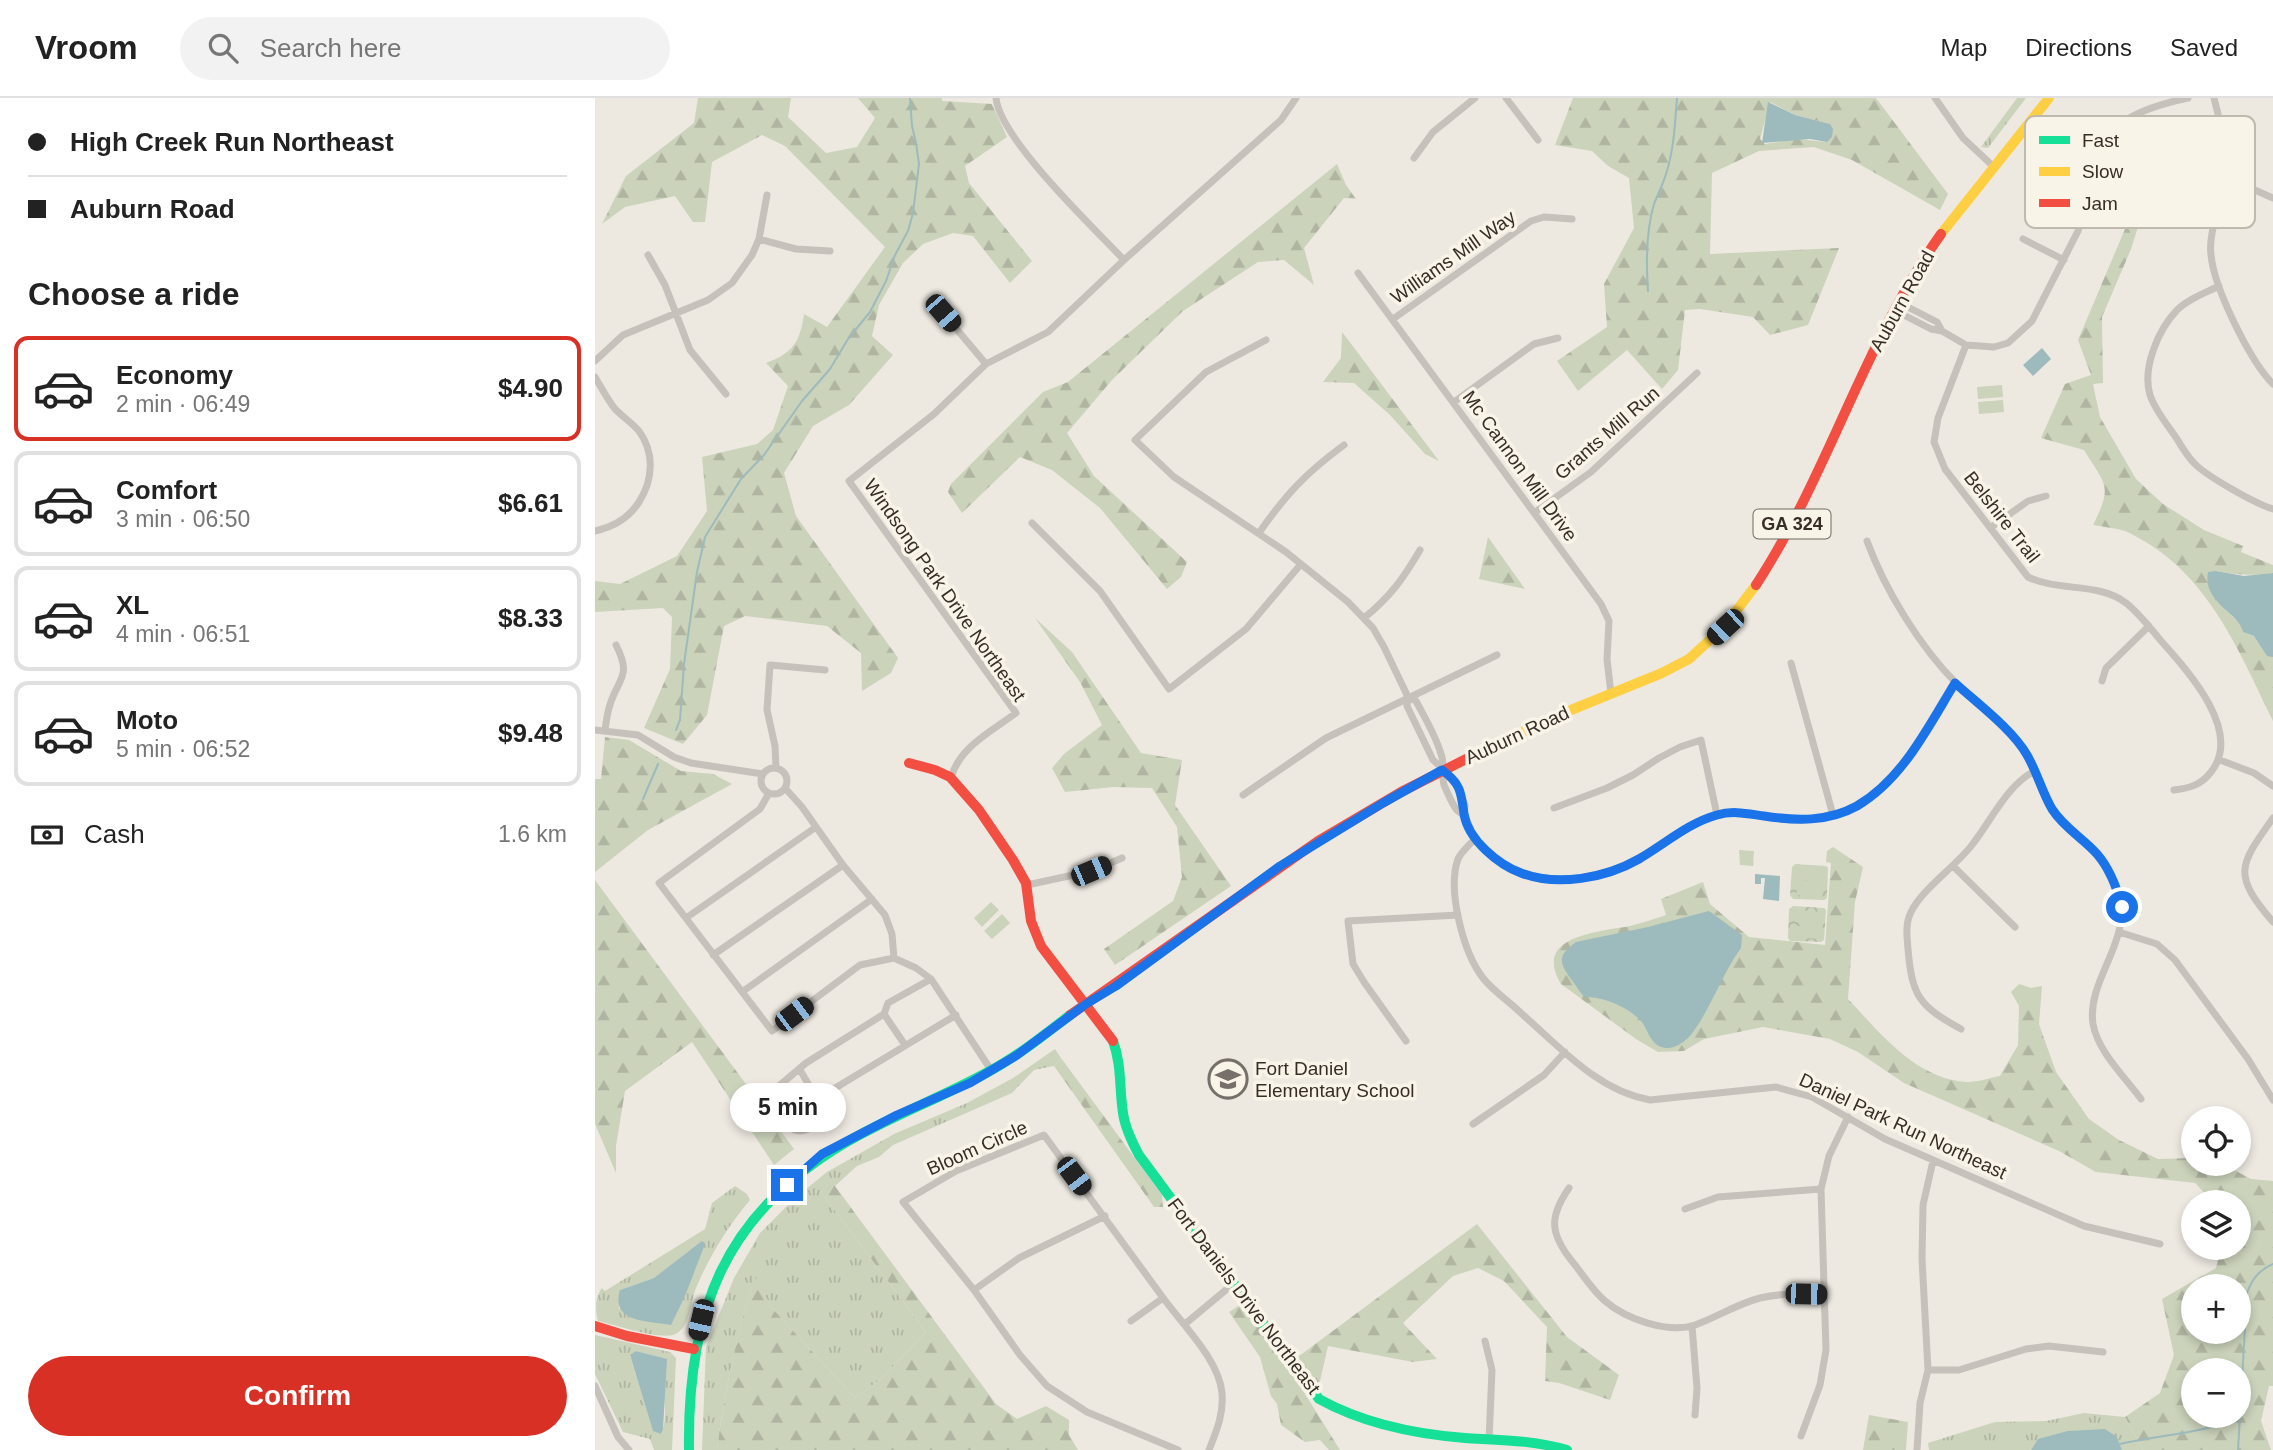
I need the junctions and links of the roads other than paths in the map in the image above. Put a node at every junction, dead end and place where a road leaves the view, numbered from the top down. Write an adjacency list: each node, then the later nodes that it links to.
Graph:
1 (996, 98): 26 (street)
2 (1296, 98): 26 (street, Windsong Park Drive Northeast)
3 (1475, 98): 14 (street)
4 (1506, 98): 13 (street)
5 (2049, 98): 9 (main road, Auburn Road / GA 324)
6 (2188, 98): 10 (street)
7 (2214, 98): 11 (street)
8 (1939, 100): 15 (street)
9 (2035, 116)
10 (2131, 116)
11 (2219, 116)
12 (2025, 128): 15 (main road, Auburn Road / GA 324)
13 (1538, 140)
14 (1414, 158)
15 (1994, 167): 30 (main road, Auburn Road / GA 324)
16 (2255, 190): 18 (street)
17 (767, 195): 22 (street)
18 (2273, 198)
19 (1572, 219): 33 (street, Williams Mill Way)
20 (2079, 228): 27 (street)
21 (2215, 228): 29 (street)
22 (759, 239): 24 (street); 31 (street)
23 (2023, 239): 27 (street)
24 (830, 251)
25 (648, 255): 31 (street)
26 (1124, 260): 38 (street, Windsong Park Drive Northeast)
27 (2064, 260): 36 (street)
28 (1358, 273): 33 (street, Mc Cannon Mill Drive)
29 (2219, 286): 41 (street); 46 (street)
30 (1896, 306): 36 (street); 63 (main road, Auburn Road / GA 324)
31 (677, 313): 37 (street); 42 (street)
32 (943, 313): 38 (street)
33 (1394, 319): 43 (street, Mc Cannon Mill Drive)
34 (1558, 338): 43 (street)
35 (1266, 340): 51 (street)
36 (1966, 345): 49 (street, Belshire Trail)
37 (595, 361)
38 (986, 364): 73 (street, Windsong Park Drive Northeast)
39 (1697, 373): 47 (street, Grants Mill Run)
40 (595, 377): 50 (street)
41 (2273, 384)
42 (726, 394)
43 (1454, 402): 47 (street, Mc Cannon Mill Drive)
44 (1343, 446): 51 (street)
45 (2046, 496): 49 (street)
46 (2273, 509)
47 (1534, 513): 63 (street, Mc Cannon Mill Drive)
48 (1032, 523): 54 (street)
49 (1990, 528): 56 (street, Belshire Trail)
50 (595, 531)
51 (1259, 533): 54 (street)
52 (1867, 541): 62 (street)
53 (1420, 550): 55 (street)
54 (1301, 564): 55 (street)
55 (1364, 618): 64 (street)
56 (2149, 626): 61 (street); 67 (street, Belshire Trail)
57 (616, 645): 66 (street)
58 (1497, 655): 64 (street)
59 (1791, 663): 82 (street)
60 (825, 670): 69 (street)
61 (2102, 681)
62 (1955, 683): 71 (street); 82 (street)
63 (1611, 694): 70 (main road, Auburn Road / GA 324)
64 (1408, 697): 70 (street); 78 (street)
65 (595, 730): 66 (street)
66 (605, 730): 72 (street)
67 (2220, 760): 74 (street); 76 (street)
68 (909, 763): 73 (main road)
69 (776, 768): 72 (street); 75 (street)
70 (1442, 770): 81 (street); 81 (street); 100 (main road, Auburn Road / GA 324)
71 (2034, 771): 88 (street); 95 (street)
72 (763, 774): 77 (street)
73 (951, 778): 89 (main road)
74 (2273, 786)
75 (785, 788): 77 (street); 84 (street)
76 (2174, 790)
77 (769, 793): 92 (street)
78 (1243, 795)
79 (1554, 808): 80 (street)
80 (1717, 815): 82 (street); 85 (street)
81 (1464, 816): 85 (street)
82 (1833, 816)
83 (2273, 818): 93 (street)
84 (816, 827): 87 (street); 92 (street)
85 (1475, 839): 91 (street, Daniel Park Run Northeast)
86 (1122, 858): 89 (street)
87 (843, 864): 90 (street); 96 (street)
88 (1953, 866): 94 (street); 103 (street)
89 (1027, 885): 100 (main road, Fort Daniels Drive Northeast)
90 (872, 899): 97 (street); 99 (street)
91 (1458, 915): 104 (street); 106 (street, Daniel Park Run Northeast)
92 (686, 919): 96 (street)
93 (2273, 922)
94 (2015, 927)
95 (2119, 932): 110 (street); 111 (street)
96 (713, 955): 99 (street)
97 (894, 958): 98 (street); 99 (street)
98 (931, 979): 101 (street); 102 (street)
99 (742, 992)
100 (1086, 1004): 108 (main road, Auburn Road / GA 324); 120 (main road, Fort Daniels Drive Northeast)
101 (884, 1014): 105 (street); 107 (street)
102 (956, 1014): 105 (street); 108 (street)
103 (1961, 1029)
104 (1406, 1041)
105 (905, 1045): 109 (street)
106 (1565, 1052): 112 (street, Daniel Park Run Northeast); 113 (street)
107 (800, 1070): 109 (street); 109 (street)
108 (991, 1070): 129 (main road, Auburn Road / GA 324)
109 (817, 1099)
110 (2141, 1099)
111 (2273, 1100)
112 (1848, 1117): 114 (street, Daniel Park Run Northeast); 116 (street)
113 (1473, 1124)
114 (1933, 1161): 119 (street, Daniel Park Run Northeast); 131 (street)
115 (1569, 1188): 127 (street)
116 (1821, 1189): 117 (street); 122 (street)
117 (1685, 1209)
118 (1105, 1216): 121 (street); 121 (street, Bloom Circle); 123 (street, Bloom Circle)
119 (2160, 1244)
120 (1233, 1284): 125 (street); 135 (main road, Fort Daniels Drive Northeast)
121 (974, 1290): 138 (street, Bloom Circle)
122 (1823, 1295): 127 (street); 134 (street)
123 (1163, 1298): 124 (street); 125 (street, Bloom Circle)
124 (1131, 1321)
125 (1185, 1324): 139 (street, Bloom Circle)
126 (595, 1326): 129 (main road)
127 (1692, 1326): 133 (street)
128 (1485, 1341): 135 (street)
129 (694, 1349): 137 (main road, Auburn Road / GA 324)
130 (2103, 1352): 131 (street)
131 (1928, 1370): 141 (street)
132 (595, 1386): 136 (street)
133 (1695, 1415)
134 (1801, 1436)
135 (1489, 1440): 140 (main road, Fort Daniels Drive Northeast)
136 (629, 1450)
137 (689, 1450)
138 (1178, 1450)
139 (1209, 1450)
140 (1567, 1450)
141 (1917, 1450)

